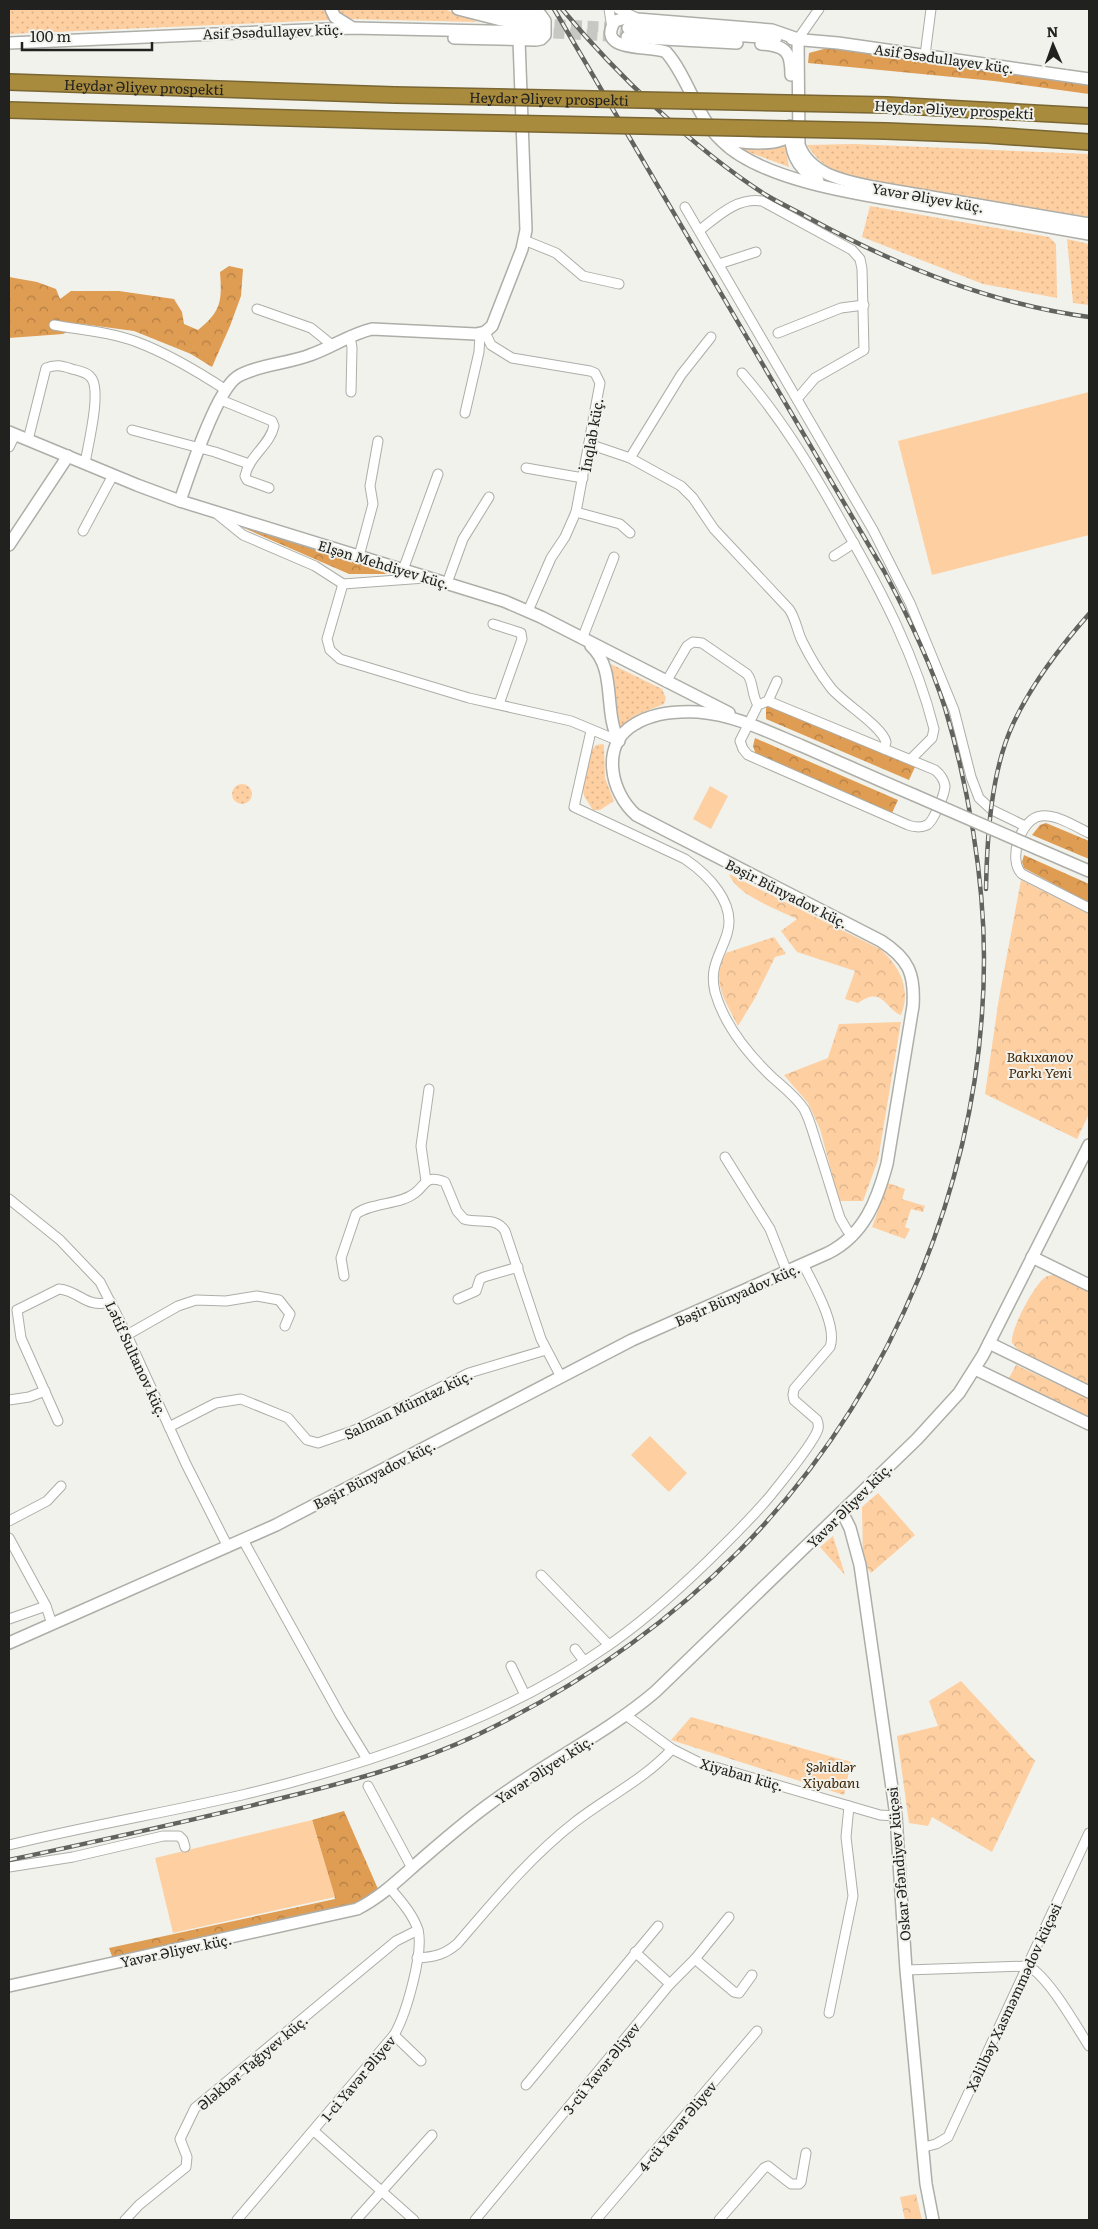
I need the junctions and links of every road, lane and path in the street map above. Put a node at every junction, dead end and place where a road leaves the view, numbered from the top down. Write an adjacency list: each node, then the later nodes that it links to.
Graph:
1 (331, 9): 9 (street)
2 (458, 9): 9 (street, Asif Əsədullayev küç.)
3 (488, 9): 12 (street)
4 (609, 9): 10 (street)
5 (618, 9): 8 (street)
6 (819, 9): 11 (street)
7 (931, 9): 14 (street)
8 (640, 19): 10 (street); 11 (street)
9 (352, 28): 12 (street); 13 (street, Asif Əsədullayev küç.)
10 (612, 30): 20 (street, Yavər Əliyev küç.)
11 (798, 39): 14 (street, Asif Əsədullayev küç.); 19 (street, Yavər Əliyev küç.); 21 (street)
12 (519, 40): 28 (street)
13 (9, 42)
14 (925, 55): 15 (street, Asif Əsədullayev küç.)
15 (1089, 79)
16 (9, 82): 18 (highway, Heydər Əliyev prospekti, bridge)
17 (9, 110): 22 (highway, Heydər Əliyev prospekti, bridge)
18 (1089, 116)
19 (798, 126): 21 (street); 25 (street, Yavər Əliyev küç.)
20 (715, 134): 21 (street); 23 (street, Yavər Əliyev küç.)
21 (790, 136): 23 (street)
22 (1089, 142)
23 (830, 187): 27 (street, Yavər Əliyev küç.)
24 (685, 207): 26 (street)
25 (1089, 224)
26 (700, 230): 30 (street); 32 (street)
27 (1089, 234)
28 (524, 240): 31 (street); 35 (street)
29 (756, 252): 30 (street)
30 (719, 264): 44 (street)
31 (619, 284)
32 (864, 305): 36 (street); 44 (street)
33 (257, 309): 39 (street)
34 (54, 325): 41 (street)
35 (482, 333): 37 (street); 45 (street); 50 (street, İnqlab küç.)
36 (778, 334)
37 (350, 336): 39 (street); 42 (street)
38 (711, 337): 54 (street)
39 (332, 345): 41 (street)
40 (742, 373): 68 (street)
41 (226, 390): 43 (street)
42 (352, 392)
43 (220, 400): 52 (street); 56 (street)
44 (797, 400): 90 (street)
45 (465, 413)
46 (132, 430): 52 (street)
47 (12, 434): 48 (street, Elşən Mehdiyev küç.); 51 (street)
48 (28, 440): 53 (street, Elşən Mehdiyev küç.); 55 (street)
49 (378, 441): 70 (street)
50 (590, 444): 54 (street); 60 (street, İnqlab küç.)
51 (9, 447)
52 (199, 448): 56 (street); 63 (street)
53 (68, 456): 55 (street, Elşən Mehdiyev küç.); 69 (street)
54 (630, 458): 88 (street)
55 (85, 463): 59 (street, Elşən Mehdiyev küç.)
56 (249, 464): 61 (street)
57 (526, 468): 60 (street)
58 (438, 474): 73 (street)
59 (113, 475): 63 (street, Elşən Mehdiyev küç.); 66 (street)
60 (583, 478): 65 (street, İnqlab küç.)
61 (269, 488)
62 (488, 497): 75 (street)
63 (180, 501): 64 (street, Elşən Mehdiyev küç.)
64 (215, 512): 70 (street, Elşən Mehdiyev küç.); 76 (street)
65 (576, 512): 67 (street); 77 (street, İnqlab küç.)
66 (83, 531)
67 (630, 533)
68 (854, 543): 71 (street); 89 (street)
69 (9, 545)
70 (358, 556): 73 (street, Elşən Mehdiyev küç.)
71 (834, 556)
72 (614, 557): 79 (street)
73 (403, 570): 74 (street, Elşən Mehdiyev küç.)
74 (430, 578): 75 (street, Elşən Mehdiyev küç.); 76 (street)
75 (447, 583): 77 (street, Elşən Mehdiyev küç.)
76 (343, 584): 83 (street)
77 (528, 611): 79 (street, Elşən Mehdiyev küç.)
78 (493, 624): 83 (street)
79 (582, 639): 81 (street, Elşən Mehdiyev küç.); 87 (street)
80 (777, 681): 82 (street)
81 (666, 682): 84 (street); 85 (street, Elşən Mehdiyev küç.)
82 (768, 701): 84 (street); 88 (street)
83 (500, 704): 86 (street)
84 (758, 705): 85 (street)
85 (749, 722): 87 (street); 89 (street); 92 (street, bridge)
86 (592, 731): 87 (street); 99 (street)
87 (619, 741): 99 (street, Bəşir Bünyadov küç.)
88 (884, 748): 89 (street)
89 (911, 758)
90 (1026, 826): 91 (street); 93 (street)
91 (1089, 833)
92 (1089, 871)
93 (1089, 908)
94 (429, 1089): 97 (street)
95 (1089, 1145): 100 (street)
96 (724, 1156): 103 (street)
97 (426, 1181): 102 (street); 104 (street)
98 (9, 1199): 107 (street, Lətif Sultanov küç.)
99 (853, 1236): 101 (street, Bəşir Bünyadov küç.)
100 (1032, 1257): 105 (street); 112 (street)
101 (803, 1264): 103 (street, Bəşir Bünyadov küç.); 133 (street)
102 (518, 1267): 106 (street); 113 (street)
103 (787, 1272): 115 (street, Bəşir Bünyadov küç.)
104 (344, 1276)
105 (1089, 1285)
106 (458, 1299)
107 (111, 1302): 109 (street); 111 (street, Lətif Sultanov küç.)
108 (9, 1304): 109 (street)
109 (17, 1310): 116 (street)
110 (285, 1326): 111 (street)
111 (127, 1335): 121 (street, Lətif Sultanov küç.)
112 (992, 1338): 114 (street, Yavər Əliyev küç.); 117 (street)
113 (546, 1350): 115 (street); 121 (street, Salman Mümtaz küç.)
114 (975, 1369): 120 (street); 123 (street, Yavər Əliyev küç.)
115 (561, 1377): 126 (street, Bəşir Bünyadov küç.)
116 (45, 1391): 118 (street); 119 (street)
117 (1089, 1392)
118 (9, 1400)
119 (58, 1421)
120 (1089, 1424)
121 (169, 1427): 127 (street, Lətif Sultanov küç.)
122 (60, 1486): 124 (street)
123 (842, 1512): 138 (street, Yavər Əliyev küç.); 143 (street, Oskar Əfəndiyev küçəsi)
124 (9, 1521)
125 (9, 1538): 129 (street)
126 (243, 1540): 127 (street, Bəşir Bünyadov küç.); 140 (street)
127 (228, 1547): 131 (street, Bəşir Bünyadov küç.)
128 (540, 1575): 133 (street)
129 (46, 1606): 130 (street); 131 (street)
130 (9, 1619)
131 (52, 1624): 132 (street, Bəşir Bünyadov küç.)
132 (9, 1643)
133 (609, 1645): 135 (street)
134 (575, 1650): 135 (street)
135 (584, 1661): 137 (street)
136 (511, 1666): 137 (street)
137 (525, 1695): 140 (street)
138 (627, 1716): 139 (street, Xiyaban küç.); 148 (street, Yavər Əliyev küç.)
139 (672, 1749): 142 (street, Xiyaban küç.); 154 (street)
140 (367, 1759): 145 (street)
141 (368, 1786): 148 (street)
142 (849, 1806): 143 (street, Xiyaban küç.); 161 (street)
143 (896, 1816): 157 (street, Oskar Əfəndiyev küçəsi)
144 (1089, 1833): 156 (street, Xəlilbəy Xasməmmədov küçəsi)
145 (9, 1845)
146 (185, 1848): 147 (street)
147 (9, 1867)
148 (412, 1868): 149 (street, Yavər Əliyev küç.)
149 (390, 1888): 152 (street); 160 (street, Yavər Əliyev küç.)
150 (729, 1917): 155 (street, 3-cü Yavər Əliyev)
151 (658, 1926): 153 (street)
152 (418, 1930): 154 (street, 1-ci Yavər Əliyev); 172 (street, Ələkbər Tağıyev küç.)
153 (635, 1952): 159 (street); 166 (street)
154 (417, 1958): 163 (street, 1-ci Yavər Əliyev)
155 (695, 1959): 158 (street); 159 (street, 3-cü Yavər Əliyev)
156 (1028, 1966): 157 (street); 164 (street); 169 (street, Xəlilbəy Xasməmmədov küçəsi)
157 (906, 1970): 169 (street, Oskar Əfəndiyev küçəsi)
158 (752, 1975)
159 (670, 1984): 176 (street, 3-cü Yavər Əliyev)
160 (9, 1986)
161 (829, 2013)
162 (757, 2031): 177 (street, 4-cü Yavər Əliyev)
163 (394, 2035): 165 (street); 167 (street, 1-ci Yavər Əliyev)
164 (1089, 2046)
165 (421, 2061)
166 (526, 2085)
167 (314, 2131): 171 (street); 173 (street, 1-ci Yavər Əliyev)
168 (432, 2134): 171 (street)
169 (924, 2146): 179 (street, Oskar Əfəndiyev küçəsi)
170 (806, 2153): 178 (street)
171 (381, 2192): 174 (street); 175 (street)
172 (125, 2220)
173 (237, 2220)
174 (356, 2220)
175 (414, 2220)
176 (475, 2220)
177 (596, 2220)
178 (719, 2220)
179 (933, 2220)

